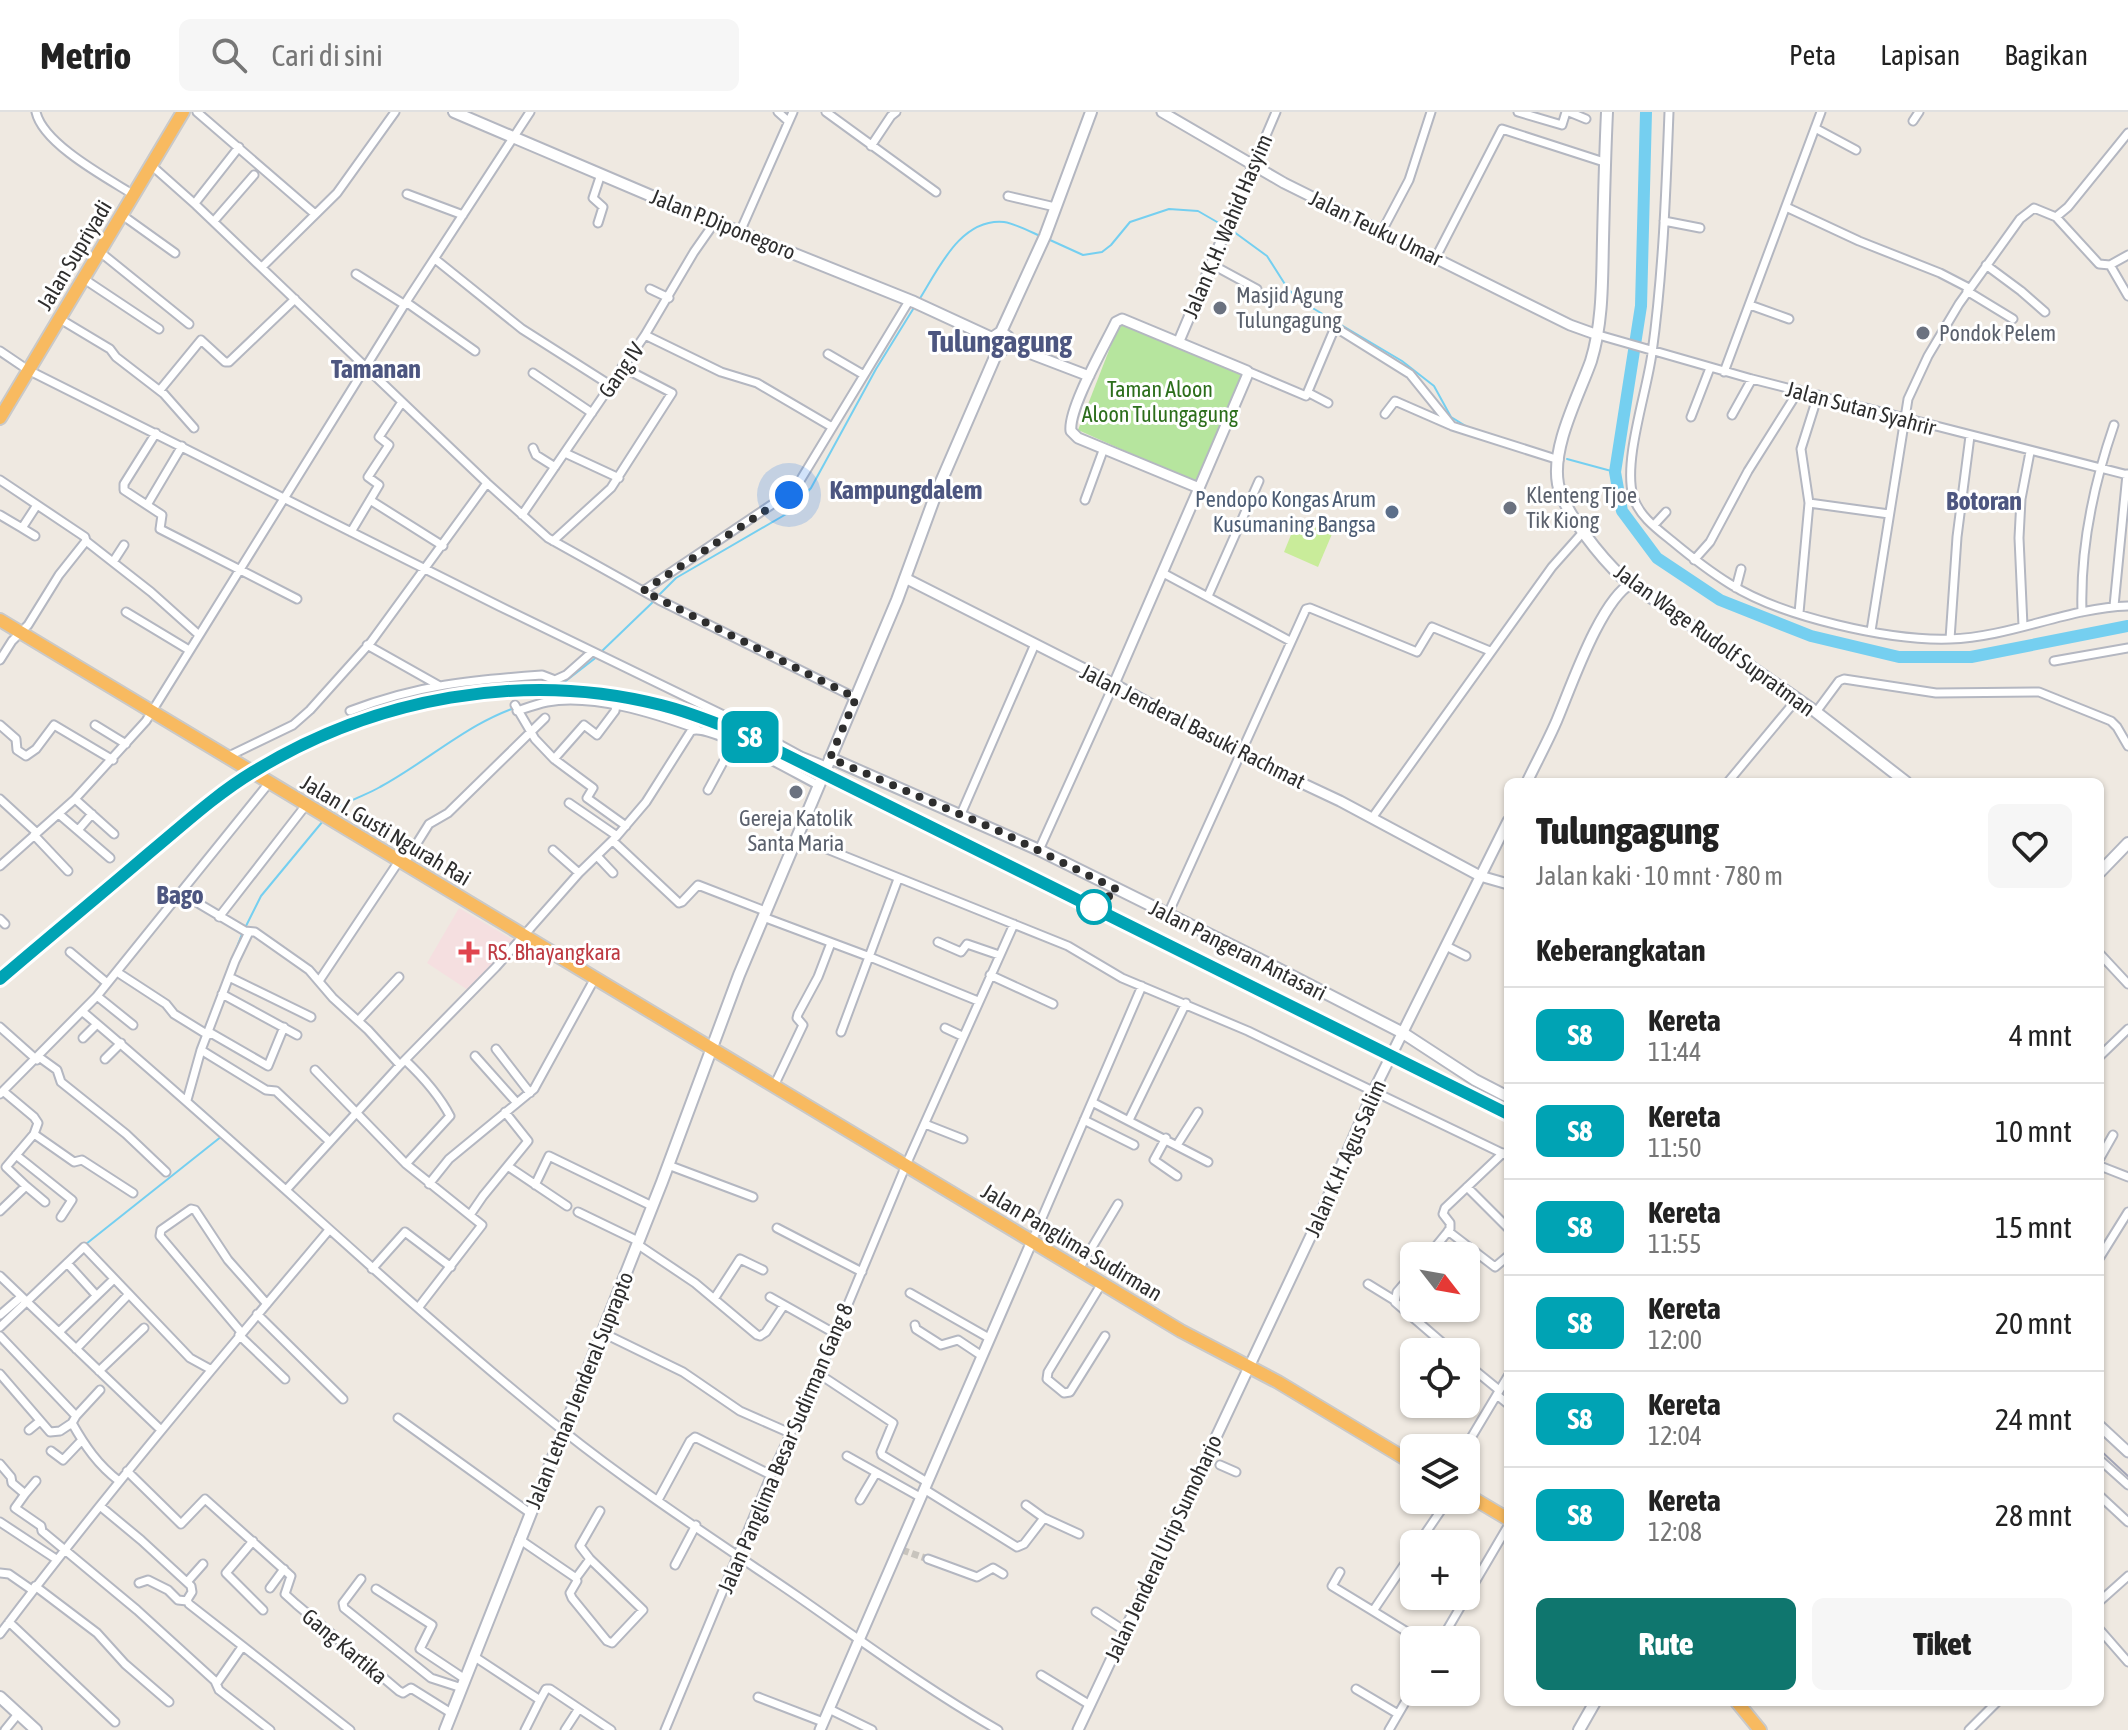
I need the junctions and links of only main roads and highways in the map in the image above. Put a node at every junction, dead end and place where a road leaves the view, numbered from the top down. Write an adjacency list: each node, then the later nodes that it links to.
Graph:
1 (183, 112): 6 (highway, Jalan Supriyadi)
2 (454, 112): 5 (main road, Jalan P.Diponegoro)
3 (1091, 112): 5 (main road)
4 (1607, 112): 9 (main road, Jalan Wage Rudolf Supratman)
5 (996, 335): 8 (main road, Jalan Letnan Jenderal Suprapto)
6 (0, 418)
7 (0, 620): 12 (highway, Jalan I. Gusti Ngurah Rai)
8 (828, 762): 12 (main road, Jalan Letnan Jenderal Suprapto); 13 (main road, Jalan Pangeran Antasari)
9 (1893, 778)
10 (2128, 843): 11 (main road)
11 (2104, 868)
12 (711, 1049): 14 (highway, Jalan Panglima Sudirman); 22 (main road, Jalan Letnan Jenderal Suprapto)
13 (1504, 1095)
14 (1400, 1456)
15 (1480, 1502): 16 (highway)
16 (1504, 1517)
17 (0, 1697): 21 (main road)
18 (1593, 1706): 23 (main road)
19 (1740, 1706): 20 (highway)
20 (1755, 1728)
21 (36, 1730)
22 (445, 1730)
23 (1579, 1730)

